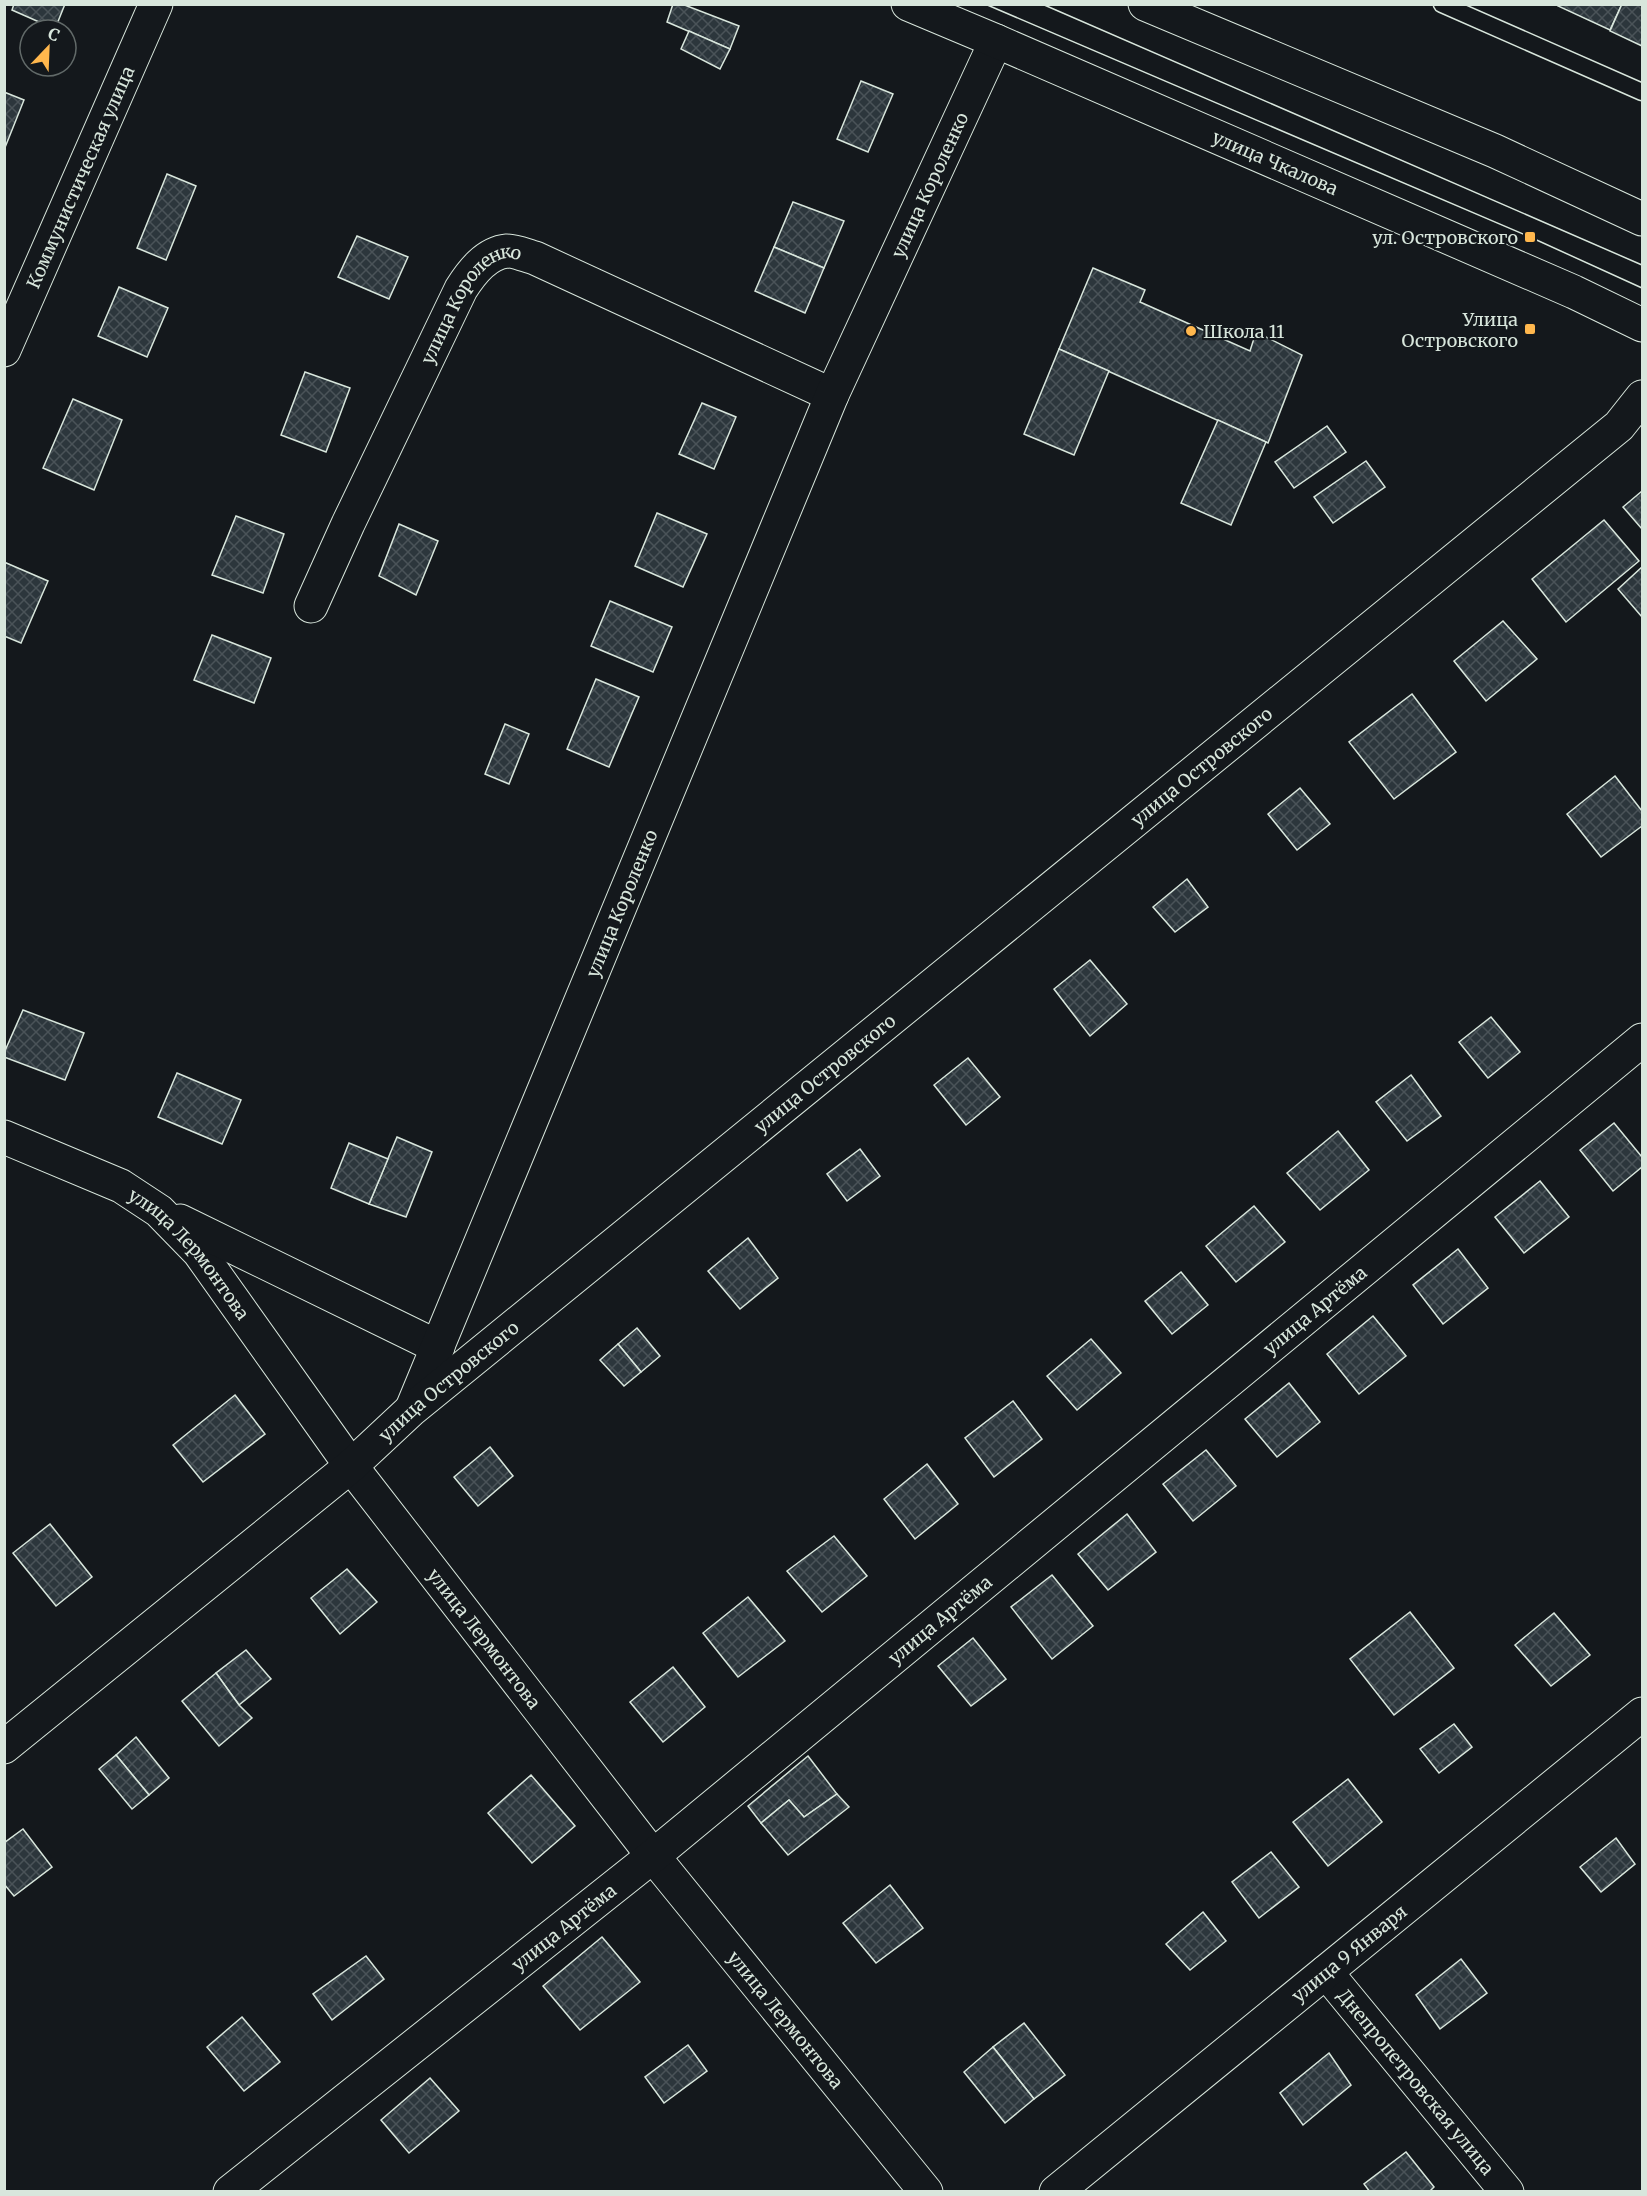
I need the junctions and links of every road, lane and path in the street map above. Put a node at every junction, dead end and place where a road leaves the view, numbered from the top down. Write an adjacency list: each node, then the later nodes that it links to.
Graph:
1 (156, 4): 9 (street, Коммунистическая улица)
2 (908, 4): 5 (street, улица Чкалова)
3 (1145, 4): 7 (street)
4 (1442, 4): 6 (lane)
5 (996, 41): 8 (street, улица Чкалова); 10 (street, улица Короленко)
6 (1642, 92)
7 (1642, 219)
8 (1642, 325)
9 (4, 350)
10 (832, 394): 12 (street, улица Короленко); 16 (street, улица Короленко)
11 (1642, 397): 17 (street, улица Островского)
12 (311, 606)
13 (1642, 1040): 21 (street, улица Артёма)
14 (4, 1137): 15 (street, улица Лермонтова)
15 (159, 1211): 16 (street); 18 (street, улица Лермонтова)
16 (438, 1347): 17 (street, улица Короленко)
17 (411, 1410): 18 (street, улица Островского)
18 (351, 1466): 20 (street, улица Островского); 21 (street, улица Лермонтова)
19 (1642, 1714): 22 (street, улица 9 Января)
20 (4, 1747)
21 (653, 1856): 23 (street, улица Артёма); 24 (street, улица Лермонтова)
22 (1326, 1972): 25 (street, улица 9 Января); 26 (street, Днепропетровская улица)
23 (230, 2192)
24 (926, 2192)
25 (1056, 2192)
26 (1507, 2192)

